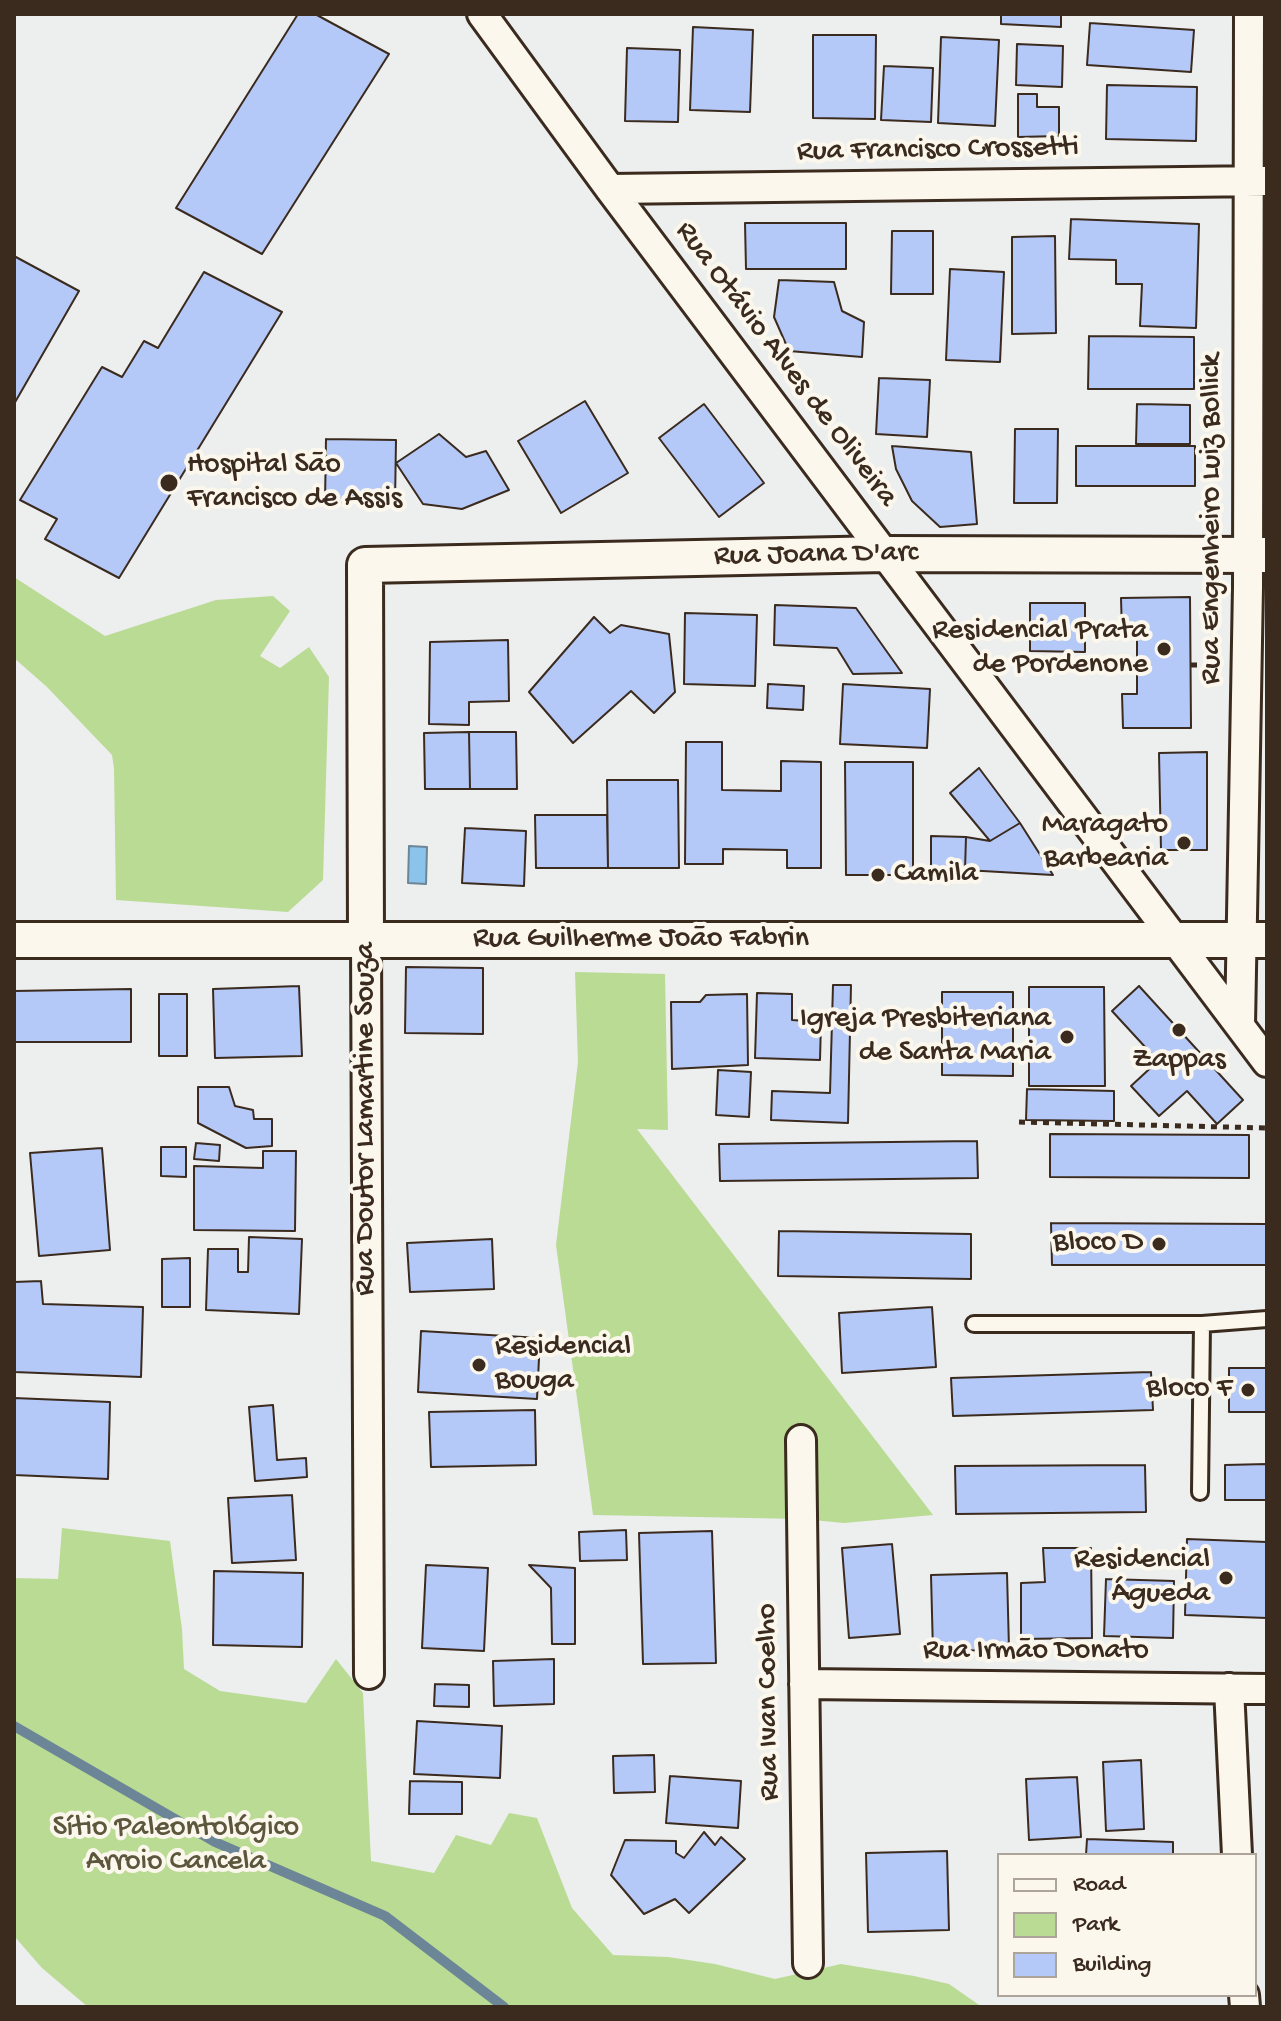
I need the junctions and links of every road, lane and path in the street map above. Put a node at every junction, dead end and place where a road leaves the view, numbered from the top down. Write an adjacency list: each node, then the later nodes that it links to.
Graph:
1 (482, 14): 4 (street, Rua Otávio Alves de Oliveira)
2 (1249, 14): 3 (street, Rua Engenheiro Luiz Bollick)
3 (1258, 181): 4 (street, Rua Francisco Crossetti); 6 (street, Rua Engenheiro Luiz Bollick)
4 (610, 189): 5 (street, Rua Otávio Alves de Oliveira)
5 (885, 554): 6 (street, Rua Joana D'arc); 7 (street, Rua Joana D'arc); 12 (street, Rua Otávio Alves de Oliveira)
6 (1258, 555): 13 (street, Rua Engenheiro Luiz Bollick)
7 (365, 565): 11 (street, Rua Doutor Lamartine Souza)
8 (1191, 665): 9 (path)
9 (1203, 665)
10 (14, 940): 11 (street, Rua Guilherme João Fabrin)
11 (366, 940): 12 (street, Rua Guilherme João Fabrin); 23 (street, Rua Doutor Lamartine Souza)
12 (1175, 940): 13 (street, Rua Guilherme João Fabrin); 14 (street, Rua Otávio Alves de Oliveira)
13 (1254, 940): 14 (street, Rua Engenheiro Luiz Bollick)
14 (1240, 1025): 15 (street, Rua Otávio Alves de Oliveira)
15 (1267, 1062)
16 (1019, 1122): 17 (path)
17 (1267, 1128)
18 (1267, 1319): 20 (lane)
19 (974, 1324): 20 (lane)
20 (1202, 1324): 22 (lane)
21 (801, 1440): 24 (street, Rua Ivan Coelho)
22 (1200, 1492)
23 (369, 1674)
24 (804, 1684): 25 (street, Rua Irmão Donato); 28 (street, Rua Ivan Coelho)
25 (1229, 1688): 26 (street, Rua Irmão Donato); 27 (street)
26 (1267, 1689)
27 (1237, 1853)
28 (808, 1963)

